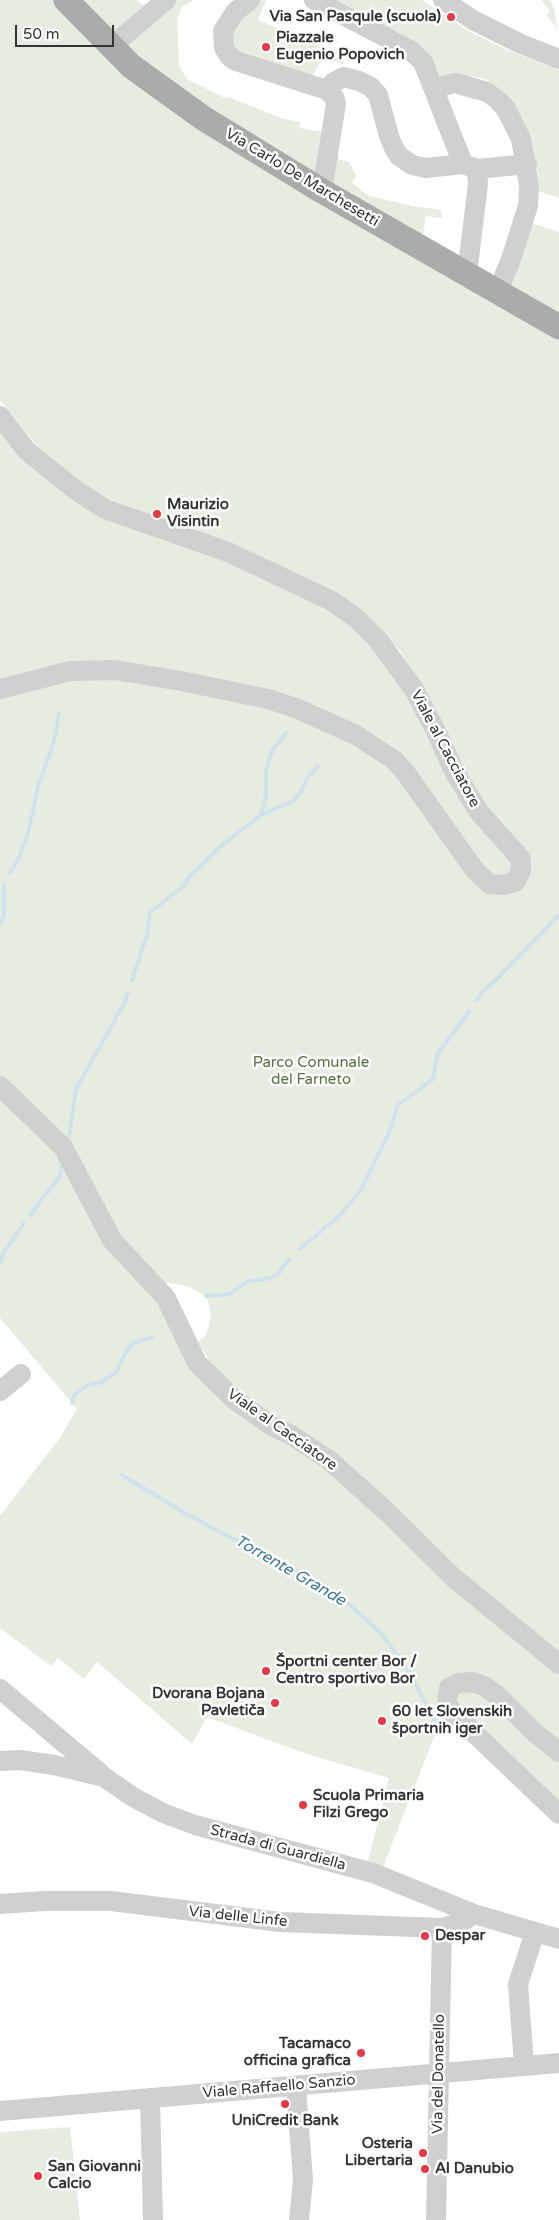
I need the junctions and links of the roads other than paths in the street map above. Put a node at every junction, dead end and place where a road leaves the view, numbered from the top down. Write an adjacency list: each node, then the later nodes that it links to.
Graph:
1 (66, 0): 6 (main road, Via Carlo De Marchesetti)
2 (166, 0): 6 (street)
3 (250, 0): 9 (street)
4 (314, 0): 8 (street)
5 (443, 0): 7 (street)
6 (111, 47): 12 (main road, Via Carlo De Marchesetti)
7 (559, 59)
8 (435, 88): 10 (street); 11 (street)
9 (327, 90): 11 (street); 12 (street)
10 (527, 164): 11 (street); 14 (street)
11 (470, 166): 13 (street)
12 (322, 192): 13 (main road, Via Carlo De Marchesetti)
13 (468, 274): 14 (main road, Via Carlo De Marchesetti)
14 (498, 291): 15 (main road, Via Carlo De Marchesetti)
15 (559, 327)
16 (0, 416): 17 (street, Viale al Cacciatore)
17 (0, 689)
18 (0, 1086): 21 (street, Viale al Cacciatore)
19 (21, 1374): 20 (street)
20 (0, 1391)
21 (559, 1664)
22 (0, 1689): 25 (street)
23 (559, 1752): 26 (street)
24 (0, 1760): 25 (street, Strada di Guardiella)
25 (104, 1777): 28 (street, Strada di Guardiella)
26 (559, 1814)
27 (0, 1904): 29 (street, Via delle Linfe)
28 (474, 1914): 29 (street, Via delle Linfe); 30 (street, Strada di Guardiella)
29 (442, 1928): 34 (street, Via del Donatello)
30 (535, 1932): 31 (street, Strada di Guardiella); 33 (street)
31 (559, 1939)
32 (559, 2064): 33 (street, Viale Raffaello Sanzio)
33 (524, 2066): 34 (street, Viale Raffaello Sanzio)
34 (439, 2074): 35 (street, Viale Raffaello Sanzio); 40 (street, Via del Donatello)
35 (296, 2086): 36 (street, Viale Raffaello Sanzio); 39 (street)
36 (150, 2098): 37 (street, Viale Raffaello Sanzio); 38 (street)
37 (0, 2111)
38 (153, 2220)
39 (299, 2220)
40 (436, 2220)

